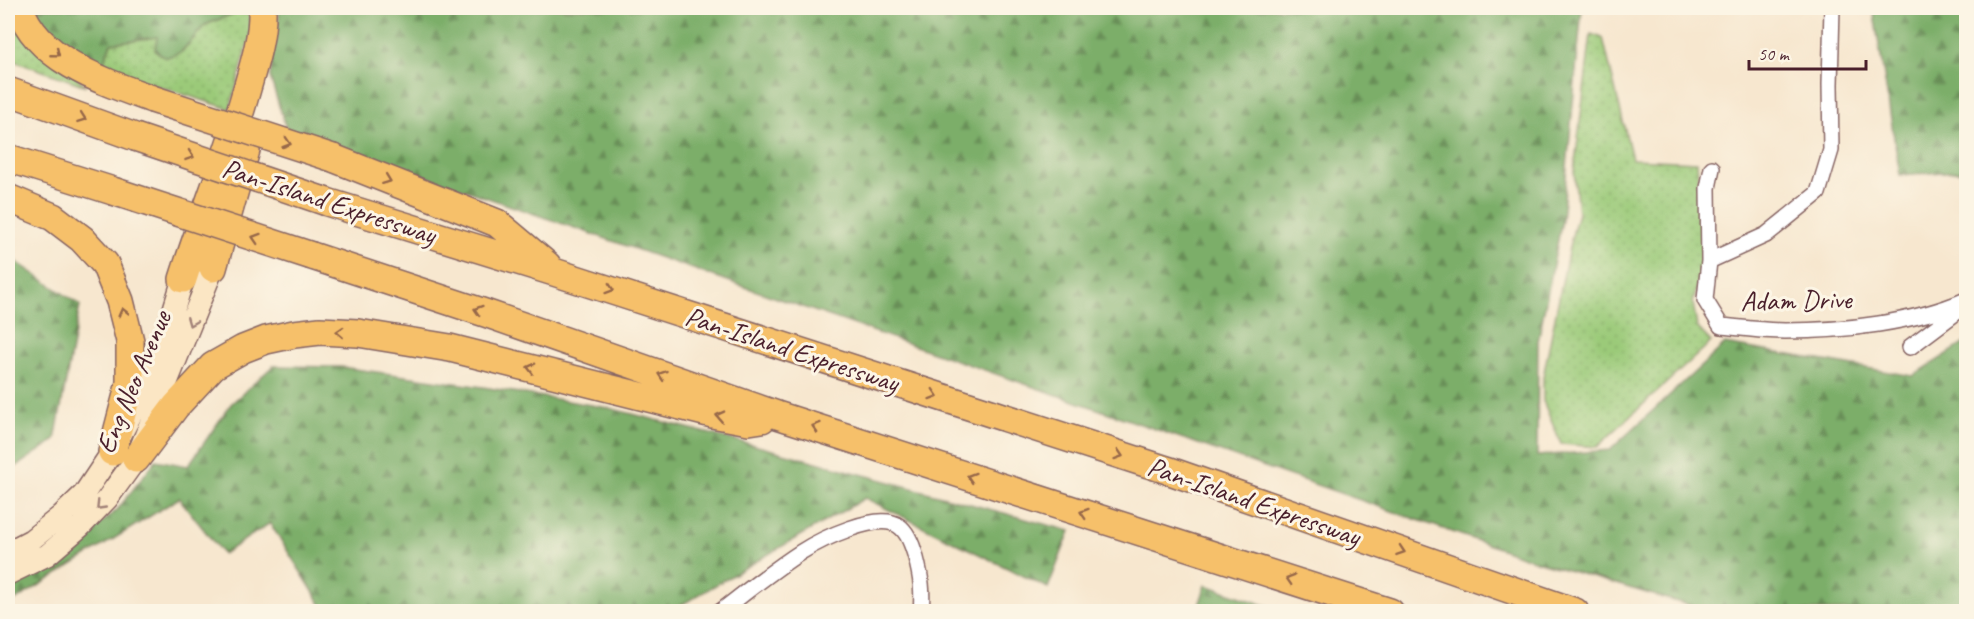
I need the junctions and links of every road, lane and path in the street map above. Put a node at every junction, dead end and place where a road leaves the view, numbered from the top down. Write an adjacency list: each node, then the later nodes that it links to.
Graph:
1 (20, 8): 11 (highway, one-way to 11, bridge)
2 (262, 8): 12 (highway)
3 (271, 8): 10 (highway)
4 (1832, 8): 9 (street, Adam Drive)
5 (8, 91): 11 (highway, Pan-Island Expressway, one-way to 11, bridge)
6 (8, 158): 15 (highway, Pan-Island Expressway, one-way to 6, bridge)
7 (1712, 168): 9 (street)
8 (8, 198): 16 (highway, one-way to 8)
9 (1709, 261): 13 (street, Adam Drive)
10 (213, 268): 12 (main road); 16 (main road, Eng Neo Avenue, one-way to 16)
11 (554, 272): 22 (highway, Pan-Island Expressway, one-way to 22)
12 (183, 279): 16 (main road, Eng Neo Avenue)
13 (1966, 302): 14 (street, Adam Drive)
14 (1910, 347)
15 (777, 415): 16 (highway, one-way to 16); 21 (highway, Pan-Island Expressway, one-way to 15)
16 (124, 456): 17 (main road, Eng Neo Avenue); 18 (main road, Eng Neo Avenue, one-way to 18)
17 (8, 552)
18 (8, 574)
19 (720, 612): 20 (street)
20 (921, 612)
21 (1390, 612)
22 (1575, 612)

